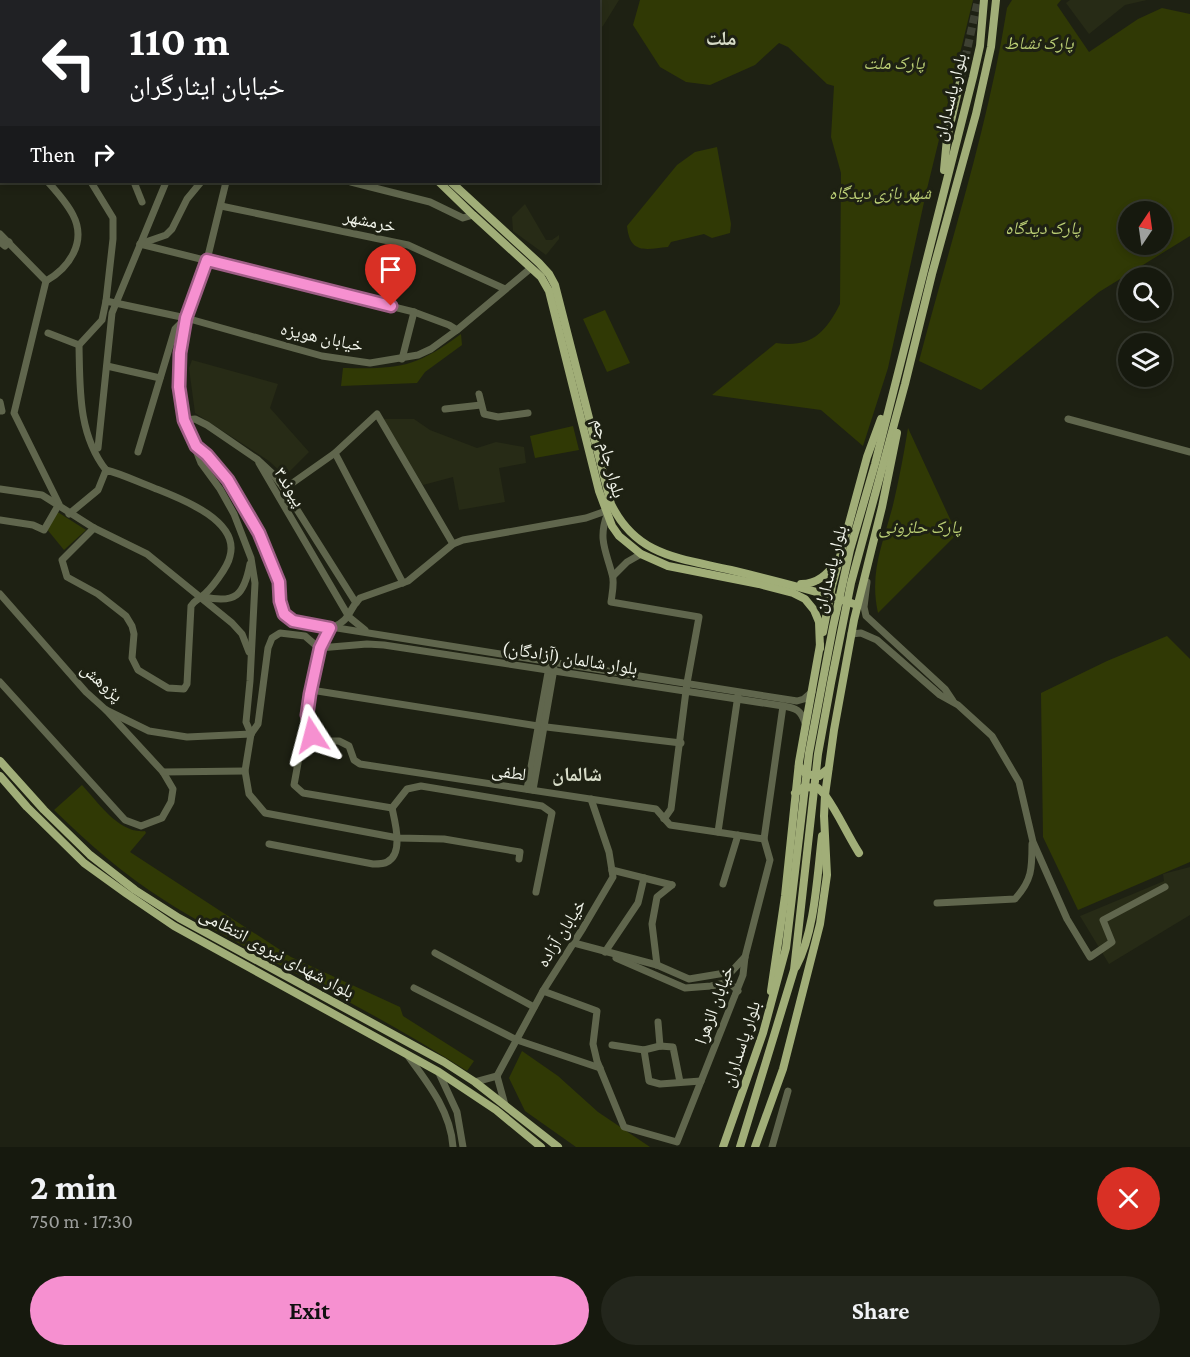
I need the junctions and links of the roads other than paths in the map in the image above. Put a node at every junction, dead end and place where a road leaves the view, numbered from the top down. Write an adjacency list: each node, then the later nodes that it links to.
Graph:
1 (984, 0): 13 (main road, بلوار پاسداران)
2 (997, 3): 36 (main road, بلوار پاسداران)
3 (960, 82): 13 (main road)
4 (49, 183): 23 (street)
5 (92, 183): 25 (street)
6 (134, 183): 14 (street)
7 (166, 183): 20 (street)
8 (200, 183): 20 (street)
9 (226, 183): 15 (street)
10 (355, 183): 16 (street)
11 (440, 183): 16 (main road, بلوار جام جم)
12 (452, 183): 64 (main road, بلوار جام جم)
13 (942, 193): 35 (main road, بلوار پاسداران)
14 (142, 202)
15 (221, 206): 21 (street); 24 (street, خرمشهر)
16 (473, 215): 22 (main road, بلوار جام جم)
17 (0, 234): 19 (street)
18 (0, 242): 19 (street)
19 (9, 242): 23 (street)
20 (140, 244): 21 (street); 26 (street)
21 (207, 260): 27 (street); 28 (street)
22 (531, 268): 24 (street, خیابان هویزه); 55 (main road, بلوار جام جم)
23 (46, 281): 54 (street)
24 (505, 289): 29 (street, خیابان هویزه)
25 (106, 301): 26 (street, خیابان هویزه); 31 (street)
26 (116, 303): 28 (street, خیابان هویزه); 33 (street)
27 (414, 312): 29 (street); 32 (street)
28 (186, 318): 32 (street, خیابان هویزه); 34 (street); 44 (street)
29 (457, 330): 32 (street, خیابان هویزه)
30 (48, 333): 31 (street)
31 (80, 345): 51 (street)
32 (402, 359)
33 (106, 366): 34 (street); 46 (street)
34 (160, 378): 48 (street)
35 (895, 382): 62 (main road); 137 (main road, بلوار پاسداران)
36 (905, 384): 63 (main road); 133 (main road, بلوار پاسداران)
37 (479, 394): 39 (street)
38 (0, 402): 41 (street)
39 (481, 405): 40 (street); 42 (street)
40 (445, 409)
41 (1, 411)
42 (528, 413)
43 (1068, 419): 47 (street)
44 (184, 420): 45 (street); 50 (street)
45 (196, 446): 61 (street); 74 (street, بلوار شالمان (آزادگان))
46 (98, 448)
47 (1190, 452)
48 (138, 453)
49 (335, 453): 53 (street); 59 (street); 66 (street)
50 (258, 460): 53 (street, پیوند۳); 73 (street, پیوند۳)
51 (106, 470): 56 (street); 70 (street)
52 (0, 489): 54 (street)
53 (285, 489): 71 (street, پیوند۳)
54 (58, 504): 56 (street); 57 (street)
55 (607, 513): 59 (street); 60 (main road, بلوار جام جم); 65 (street)
56 (69, 514): 58 (street)
57 (0, 520)
58 (94, 528): 70 (street); 70 (street)
59 (453, 544): 66 (street)
60 (641, 554): 64 (main road, بلوار جام جم); 65 (street)
61 (251, 558): 70 (street); 80 (street)
62 (839, 560): 67 (main road); 69 (main road)
63 (867, 564): 72 (main road); 81 (street)
64 (687, 566): 67 (main road, بلوار جام جم); 78 (main road, بلوار جام جم)
65 (613, 576): 87 (street)
66 (403, 583): 71 (street)
67 (788, 584): 69 (main road, بلوار جام جم)
68 (0, 594): 93 (street, پژوهش)
69 (830, 596): 72 (main road, بلوار جام جم, bridge); 78 (main road)
70 (202, 597): 80 (street)
71 (356, 603): 73 (street)
72 (857, 605): 76 (main road)
73 (349, 617): 74 (street); 75 (street)
74 (330, 628): 75 (street, بلوار شالمان (آزادگان)); 77 (street)
75 (373, 634): 79 (street, بلوار شالمان (آزادگان))
76 (851, 634): 83 (street); 101 (main road)
77 (320, 648): 82 (street, بلوار شالمان (آزادگان)); 88 (street); 97 (street)
78 (820, 648): 89 (main road)
79 (467, 649): 82 (street); 84 (street, بلوار شالمان (آزادگان))
80 (250, 654): 97 (street)
81 (906, 654): 83 (street); 91 (street)
82 (466, 657): 85 (street, بلوار شالمان (آزادگان))
83 (901, 660): 91 (street)
84 (552, 662): 85 (street); 87 (street, بلوار شالمان (آزادگان))
85 (551, 670): 87 (street, بلوار شالمان (آزادگان)); 96 (street)
86 (0, 682): 103 (street)
87 (687, 687): 90 (street, بلوار شالمان (آزادگان)); 98 (street)
88 (311, 690): 94 (street); 96 (street)
89 (812, 692): 90 (street, بلوار شالمان (آزادگان)); 95 (main road)
90 (738, 695): 92 (street, بلوار شالمان (آزادگان)); 112 (street)
91 (953, 701): 116 (street)
92 (783, 706): 95 (street, بلوار شالمان (آزادگان)); 115 (street, خیابان الزهرا)
93 (106, 710): 97 (street, پژوهش); 103 (street)
94 (307, 715): 105 (street, لطفی); 109 (street)
95 (806, 724): 100 (main road)
96 (541, 726): 98 (street); 105 (street)
97 (251, 734): 102 (street)
98 (681, 743): 111 (street)
99 (0, 761): 130 (main road, بلوار شهدای نیروی انتظامی)
100 (799, 766): 101 (main road, bridge); 106 (main road)
101 (828, 769): 107 (main road)
102 (245, 771): 103 (street); 114 (street)
103 (163, 772)
104 (0, 776): 132 (main road, بلوار شهدای نیروی انتظامی)
105 (530, 790): 108 (street, لطفی)
106 (795, 793): 107 (main road, bridge); 137 (main road)
107 (825, 795): 110 (main road); 118 (main road)
108 (591, 799): 111 (street, لطفی); 120 (street)
109 (392, 808): 114 (street); 124 (street)
110 (824, 816): 133 (main road); 161 (main road)
111 (664, 819): 112 (street, لطفی)
112 (718, 832): 113 (street, لطفی)
113 (738, 835): 115 (street, لطفی); 122 (street)
114 (398, 838): 117 (street); 119 (street)
115 (764, 839): 129 (street, خیابان الزهرا)
116 (1032, 842): 123 (street); 125 (street)
117 (269, 844)
118 (859, 853)
119 (519, 860)
120 (612, 870): 121 (street); 126 (street, خیابان آزاده)
121 (644, 878): 127 (street); 131 (street)
122 (723, 884)
123 (1165, 886)
124 (536, 892)
125 (937, 903)
126 (574, 943): 127 (street); 135 (street, خیابان آزاده)
127 (605, 952): 131 (street); 136 (street)
128 (435, 953): 138 (street)
129 (745, 957): 131 (street); 136 (street, خیابان الزهرا)
130 (254, 960): 132 (main road); 150 (main road, بلوار شهدای نیروی انتظامی)
131 (657, 965)
132 (250, 969): 144 (main road, بلوار شهدای نیروی انتظامی)
133 (794, 970): 160 (main road, بلوار پاسداران)
134 (414, 988): 140 (street)
135 (543, 990): 138 (street, خیابان آزاده); 145 (street)
136 (738, 991): 149 (street, خیابان الزهرا)
137 (770, 1005): 155 (main road, بلوار پاسداران)
138 (534, 1007): 140 (street, خیابان آزاده)
139 (658, 1022): 142 (street)
140 (517, 1040): 145 (street); 147 (street, خیابان آزاده)
141 (612, 1045): 143 (street)
142 (660, 1046): 143 (street); 151 (street)
143 (644, 1050): 151 (street)
144 (407, 1054): 146 (main road, بلوار شهدای نیروی انتظامی); 152 (street)
145 (600, 1068): 149 (street, خیابان الزهرا)
146 (439, 1072): 148 (street); 158 (main road, بلوار شهدای نیروی انتظامی)
147 (497, 1077): 150 (street); 154 (street)
148 (444, 1081): 152 (street); 157 (street)
149 (701, 1081): 151 (street)
150 (475, 1082): 154 (main road, بلوار شهدای نیروی انتظامی)
151 (680, 1082)
152 (431, 1087): 156 (street)
153 (788, 1091): 162 (street)
154 (505, 1105): 159 (main road, بلوار شهدای نیروی انتظامی)
155 (723, 1145)
156 (453, 1147)
157 (463, 1147)
158 (541, 1147)
159 (558, 1147)
160 (740, 1147)
161 (755, 1147)
162 (772, 1147)

